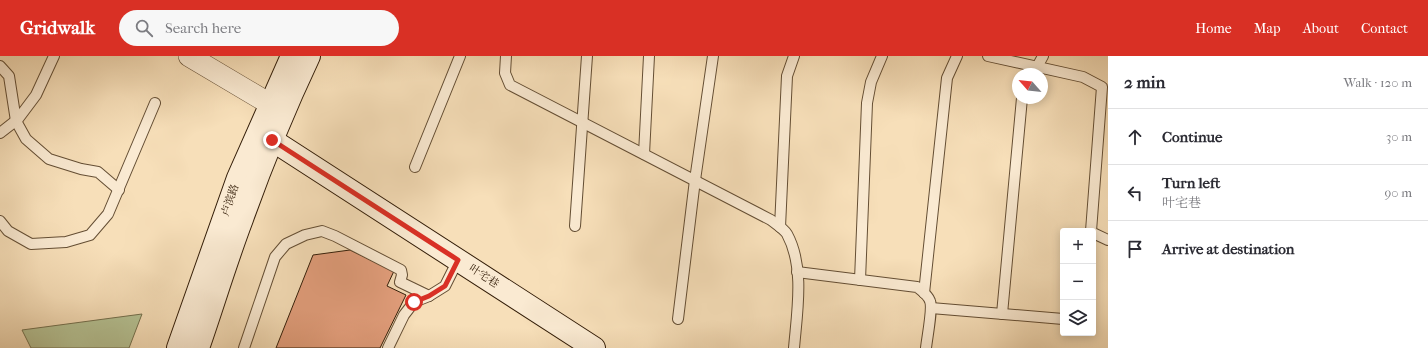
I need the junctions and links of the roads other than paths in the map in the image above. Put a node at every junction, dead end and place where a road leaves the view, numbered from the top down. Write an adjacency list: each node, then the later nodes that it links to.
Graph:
1 (54, 56): 23 (lane)
2 (189, 56): 21 (street)
3 (292, 56): 21 (main road, 卢滨路)
4 (309, 56): 26 (main road)
5 (460, 56): 28 (lane)
6 (506, 56): 24 (lane)
7 (588, 56): 24 (lane)
8 (649, 56): 27 (lane)
9 (713, 56): 29 (lane)
10 (794, 56): 33 (lane)
11 (882, 56): 39 (lane)
12 (957, 56): 40 (lane)
13 (988, 56): 17 (lane)
14 (1043, 56): 16 (lane)
15 (0, 66): 23 (lane)
16 (1037, 67): 18 (lane); 19 (lane)
17 (1021, 68)
18 (1030, 68)
19 (1105, 89): 34 (lane)
20 (155, 103): 30 (lane)
21 (270, 104): 46 (main road, 卢滨路)
22 (1021, 104): 43 (lane)
23 (16, 121): 25 (lane); 30 (lane)
24 (582, 122): 27 (lane); 32 (lane)
25 (0, 134)
26 (272, 140): 37 (main road, 叶宅巷); 47 (main road)
27 (644, 154): 29 (lane)
28 (415, 167)
29 (695, 180): 33 (lane); 44 (lane)
30 (118, 190): 31 (lane)
31 (0, 221)
32 (575, 226)
33 (780, 227): 38 (lane)
34 (1091, 228)
35 (1096, 235): 36 (lane)
36 (1108, 240)
37 (458, 260): 41 (lane); 50 (main road, 叶宅巷)
38 (797, 272): 39 (lane); 51 (lane)
39 (860, 280): 40 (lane)
40 (924, 293): 42 (lane)
41 (429, 296): 48 (lane); 49 (lane)
42 (931, 308): 43 (lane); 52 (lane)
43 (1002, 314): 45 (lane)
44 (678, 319)
45 (1060, 319)
46 (178, 348)
47 (198, 348)
48 (244, 348)
49 (388, 348)
50 (594, 348)
51 (794, 348)
52 (926, 348)

